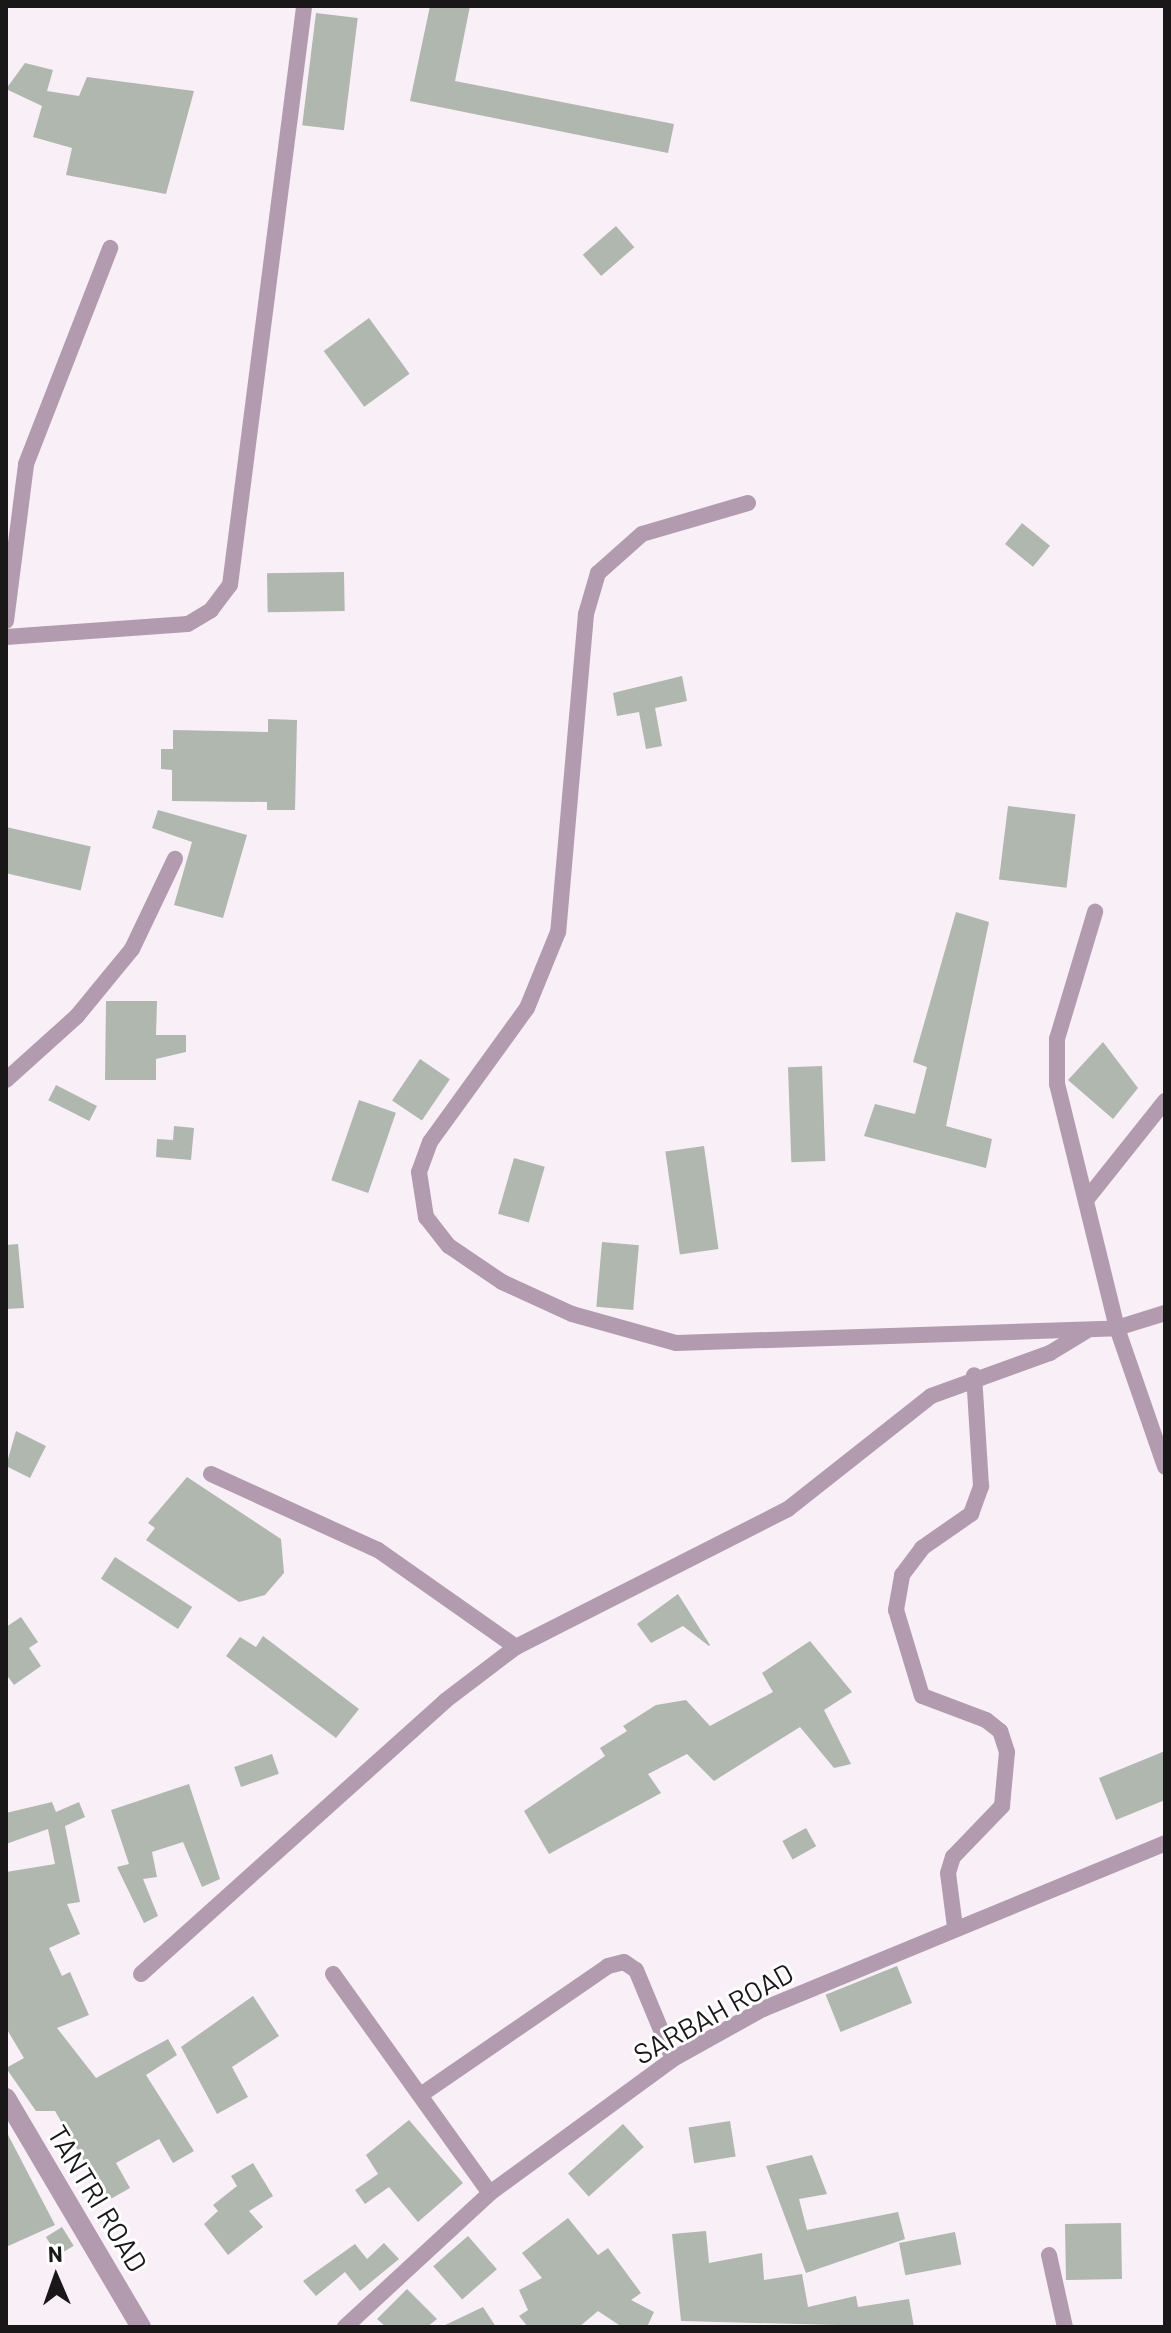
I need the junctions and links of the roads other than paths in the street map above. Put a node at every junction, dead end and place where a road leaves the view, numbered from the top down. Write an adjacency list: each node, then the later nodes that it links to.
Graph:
1 (304, 7): 5 (street)
2 (110, 248): 4 (street)
3 (748, 503): 13 (street)
4 (6, 621)
5 (6, 637)
6 (175, 859): 8 (street)
7 (1095, 912): 10 (street)
8 (6, 1080)
9 (1165, 1101): 10 (street)
10 (1086, 1200): 12 (street)
11 (1165, 1313): 12 (street)
12 (1117, 1328): 13 (street); 15 (street)
13 (1087, 1331): 14 (street)
14 (974, 1375): 17 (street); 19 (street)
15 (1165, 1467)
16 (211, 1474): 17 (street)
17 (516, 1647): 20 (street)
18 (1165, 1843): 19 (street, SARBAH ROAD)
19 (955, 1927): 22 (street, SARBAH ROAD)
20 (141, 1974)
21 (333, 1974): 23 (street)
22 (673, 2059): 23 (street); 25 (street, SARBAH ROAD)
23 (422, 2094): 25 (street)
24 (6, 2098): 27 (street, TANTRI ROAD)
25 (490, 2193): 28 (street, SARBAH ROAD)
26 (1049, 2255): 29 (street)
27 (141, 2327)
28 (345, 2327)
29 (1065, 2327)

